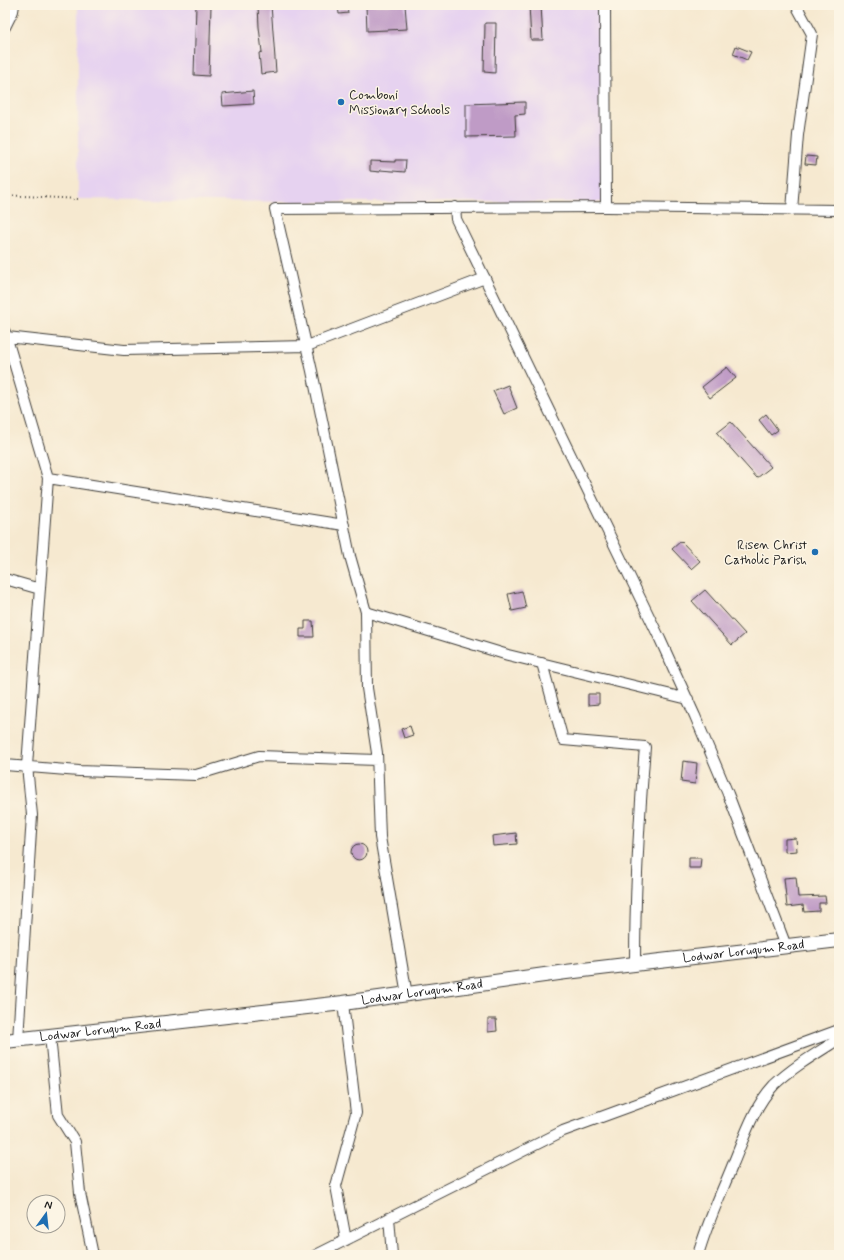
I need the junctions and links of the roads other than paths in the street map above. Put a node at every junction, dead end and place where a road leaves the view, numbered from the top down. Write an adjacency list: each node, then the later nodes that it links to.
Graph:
1 (605, 5): 6 (street)
2 (796, 5): 7 (street)
3 (11, 8): 4 (street)
4 (5, 28)
5 (455, 207): 6 (street); 9 (street); 11 (street)
6 (606, 207): 7 (street)
7 (792, 210): 8 (street)
8 (839, 210)
9 (485, 278): 11 (street); 18 (street)
10 (6, 334): 11 (street); 12 (street)
11 (307, 346): 13 (street)
12 (48, 478): 13 (street); 15 (street)
13 (344, 525): 16 (street)
14 (5, 579): 15 (street)
15 (40, 588): 21 (street)
16 (366, 612): 17 (street); 19 (street)
17 (542, 663): 18 (street); 24 (street)
18 (688, 699): 23 (street)
19 (377, 760): 21 (street); 25 (street)
20 (5, 764): 21 (street)
21 (27, 766): 30 (street)
22 (839, 940): 23 (main road, Lodwar Lorugum Road)
23 (786, 946): 24 (main road, Lodwar Lorugum Road)
24 (635, 964): 25 (main road, Lodwar Lorugum Road)
25 (407, 995): 26 (main road, Lodwar Lorugum Road)
26 (344, 1003): 28 (main road, Lodwar Lorugum Road); 32 (street)
27 (839, 1030): 31 (street)
28 (50, 1036): 30 (main road, Lodwar Lorugum Road); 33 (street)
29 (839, 1039): 36 (street)
30 (12, 1041)
31 (389, 1218): 32 (street); 35 (street)
32 (346, 1240): 34 (street)
33 (93, 1255)
34 (316, 1255)
35 (392, 1255)
36 (698, 1255)

